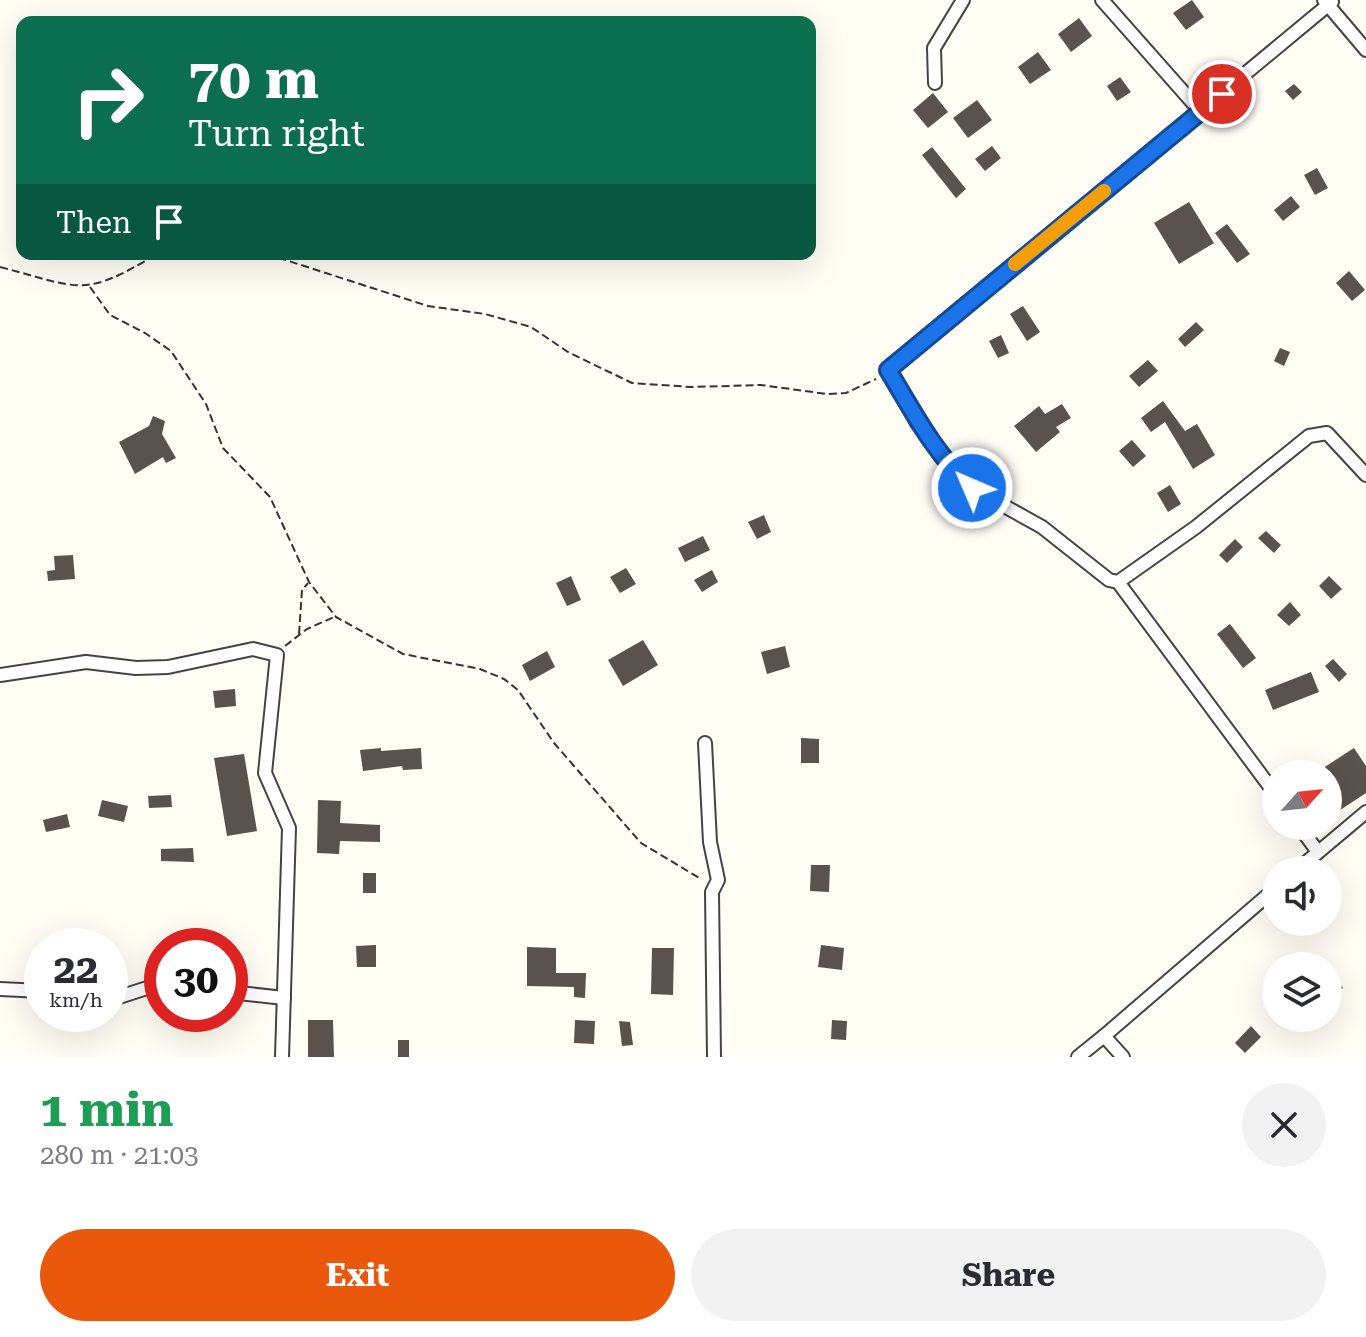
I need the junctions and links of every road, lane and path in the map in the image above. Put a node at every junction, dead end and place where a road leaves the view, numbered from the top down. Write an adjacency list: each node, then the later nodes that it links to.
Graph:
1 (963, 0): 5 (street)
2 (1102, 0): 6 (street)
3 (1329, 2): 4 (street); 6 (street)
4 (1366, 50)
5 (935, 83)
6 (1201, 112): 11 (street)
7 (147, 260): 10 (path)
8 (286, 260): 11 (path)
9 (0, 267): 10 (path)
10 (90, 287): 13 (path)
11 (888, 370): 14 (street)
12 (1366, 475): 14 (street)
13 (309, 582): 15 (path); 16 (path)
14 (1118, 582): 20 (street)
15 (336, 617): 16 (path); 25 (path)
16 (299, 635): 17 (path)
17 (277, 655): 18 (street); 30 (street)
18 (0, 675)
19 (705, 743): 25 (street)
20 (1262, 776)
21 (1366, 812): 23 (street)
22 (1309, 840): 23 (street)
23 (1318, 852): 24 (street)
24 (1313, 856)
25 (712, 892): 33 (street)
26 (1262, 900): 31 (street)
27 (0, 989): 28 (street)
28 (24, 990)
29 (248, 994): 30 (street)
30 (284, 998): 32 (street)
31 (1104, 1036): 34 (street); 35 (street)
32 (282, 1057)
33 (714, 1057)
34 (1078, 1057)
35 (1123, 1057)

